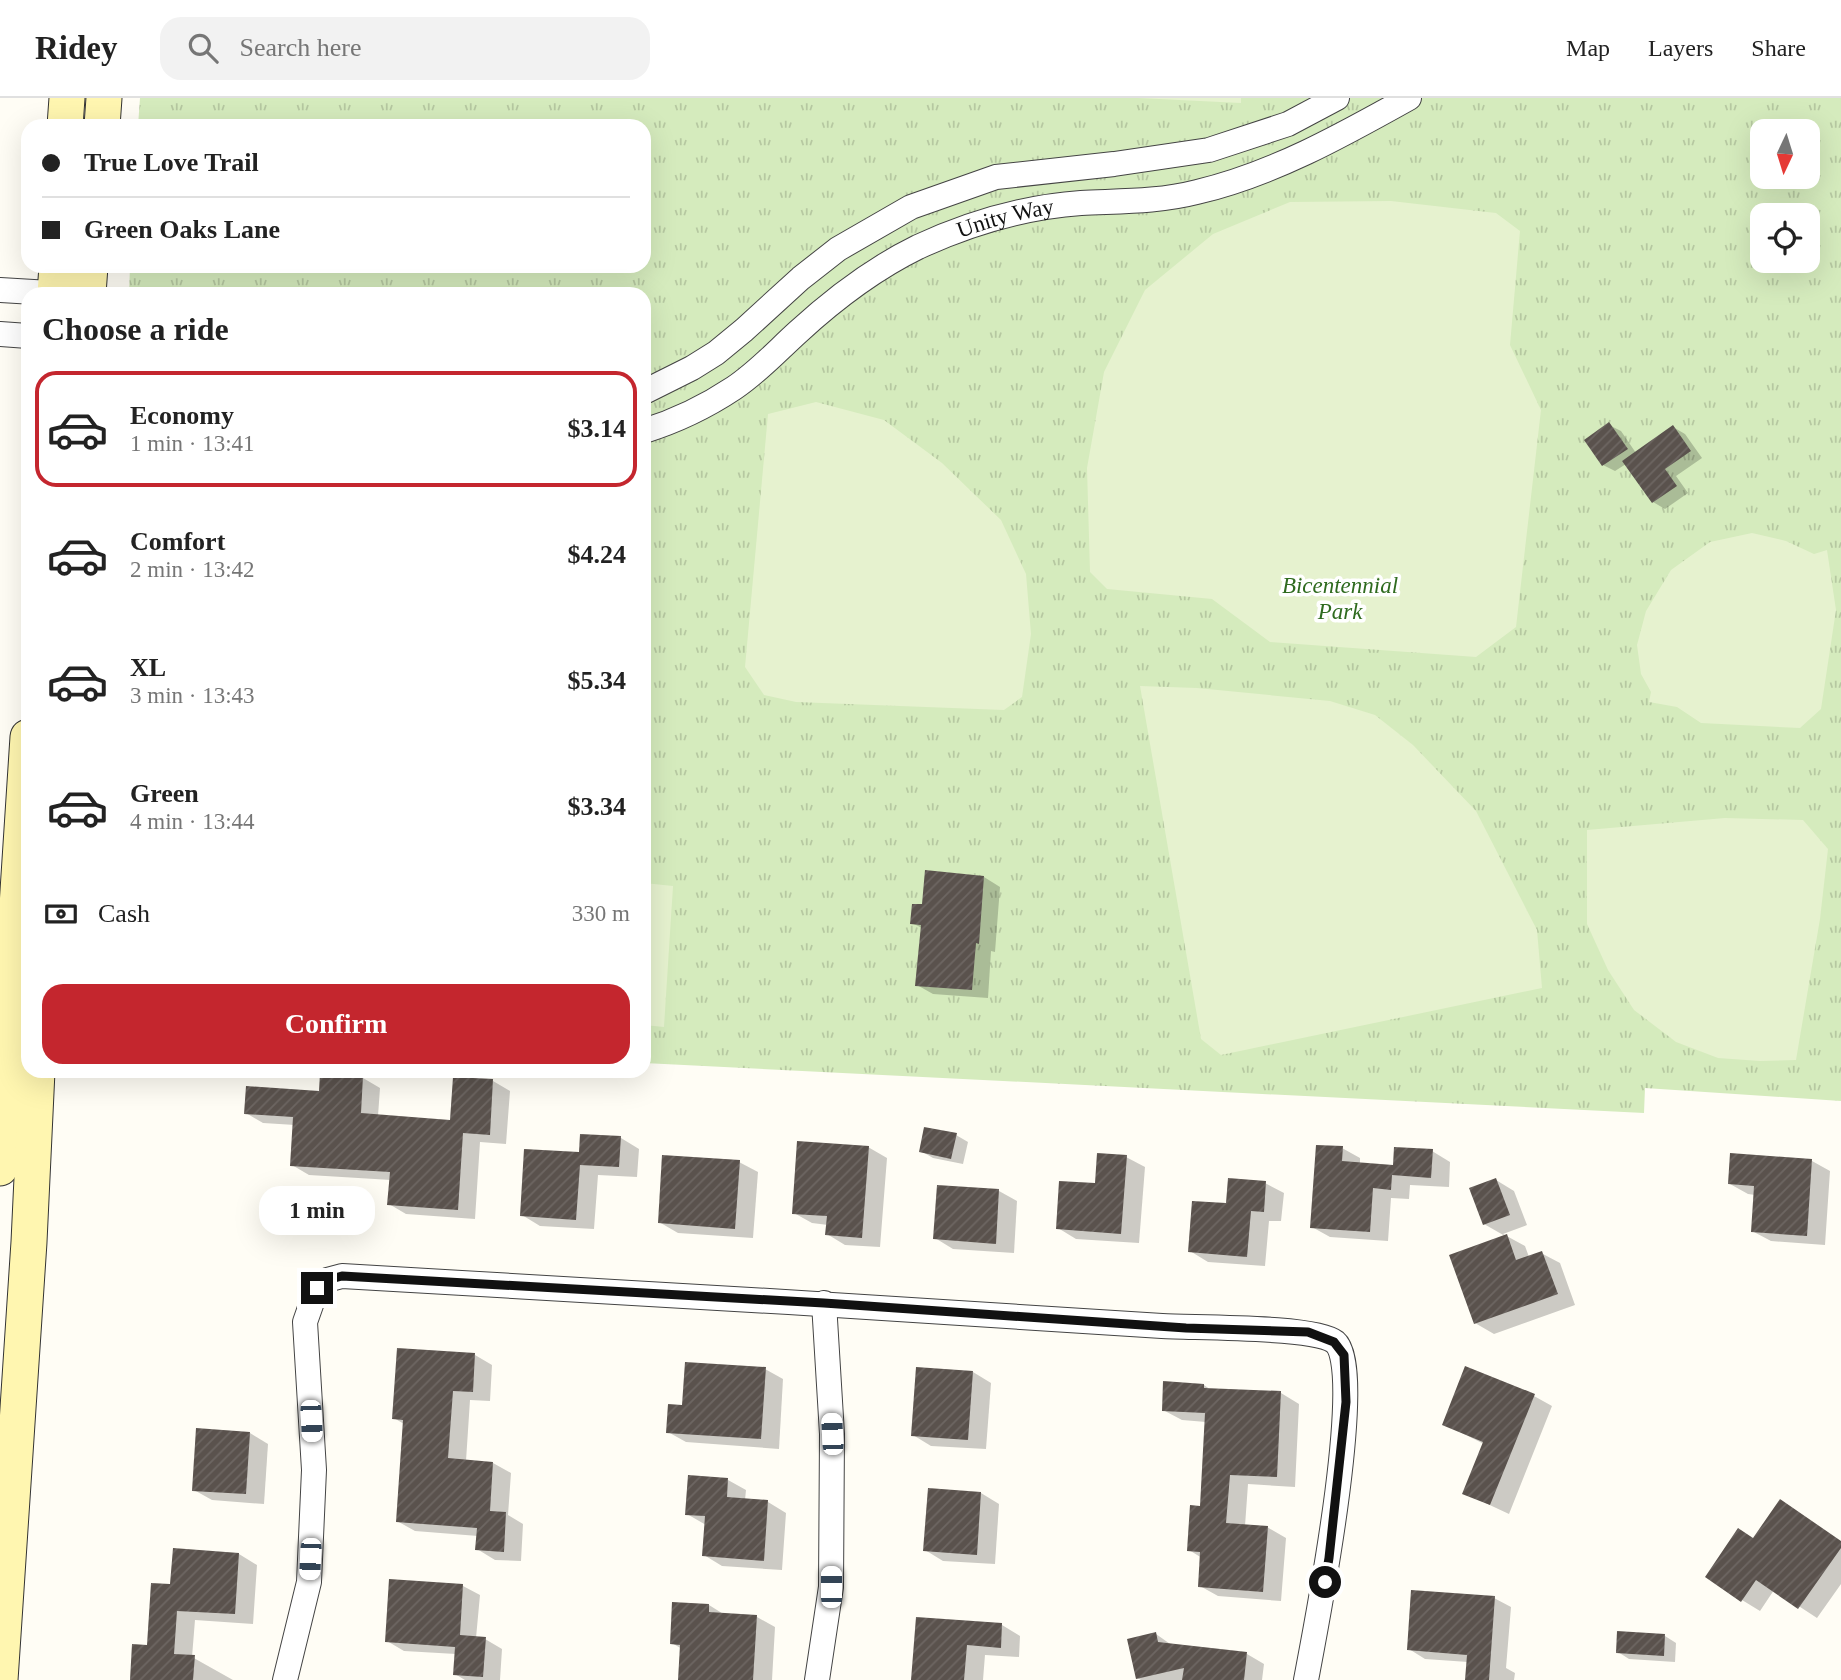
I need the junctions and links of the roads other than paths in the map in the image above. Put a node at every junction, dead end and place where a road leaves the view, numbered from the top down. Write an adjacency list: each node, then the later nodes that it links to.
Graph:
1 (67, 98): 5 (main road)
2 (104, 98): 6 (main road)
3 (1337, 98): 11 (street, Unity Way)
4 (1409, 98): 12 (street, Unity Way)
5 (66, 119)
6 (102, 119)
7 (0, 290): 8 (street)
8 (21, 292)
9 (0, 334): 10 (street)
10 (21, 336)
11 (651, 388)
12 (651, 428)
13 (21, 874): 14 (main road)
14 (13, 1030): 16 (main road)
15 (37, 1078): 18 (main road)
16 (0, 1168)
17 (824, 1303): 19 (street); 20 (street); 21 (street)
18 (0, 1680)
19 (285, 1680)
20 (817, 1680)
21 (1306, 1680)

